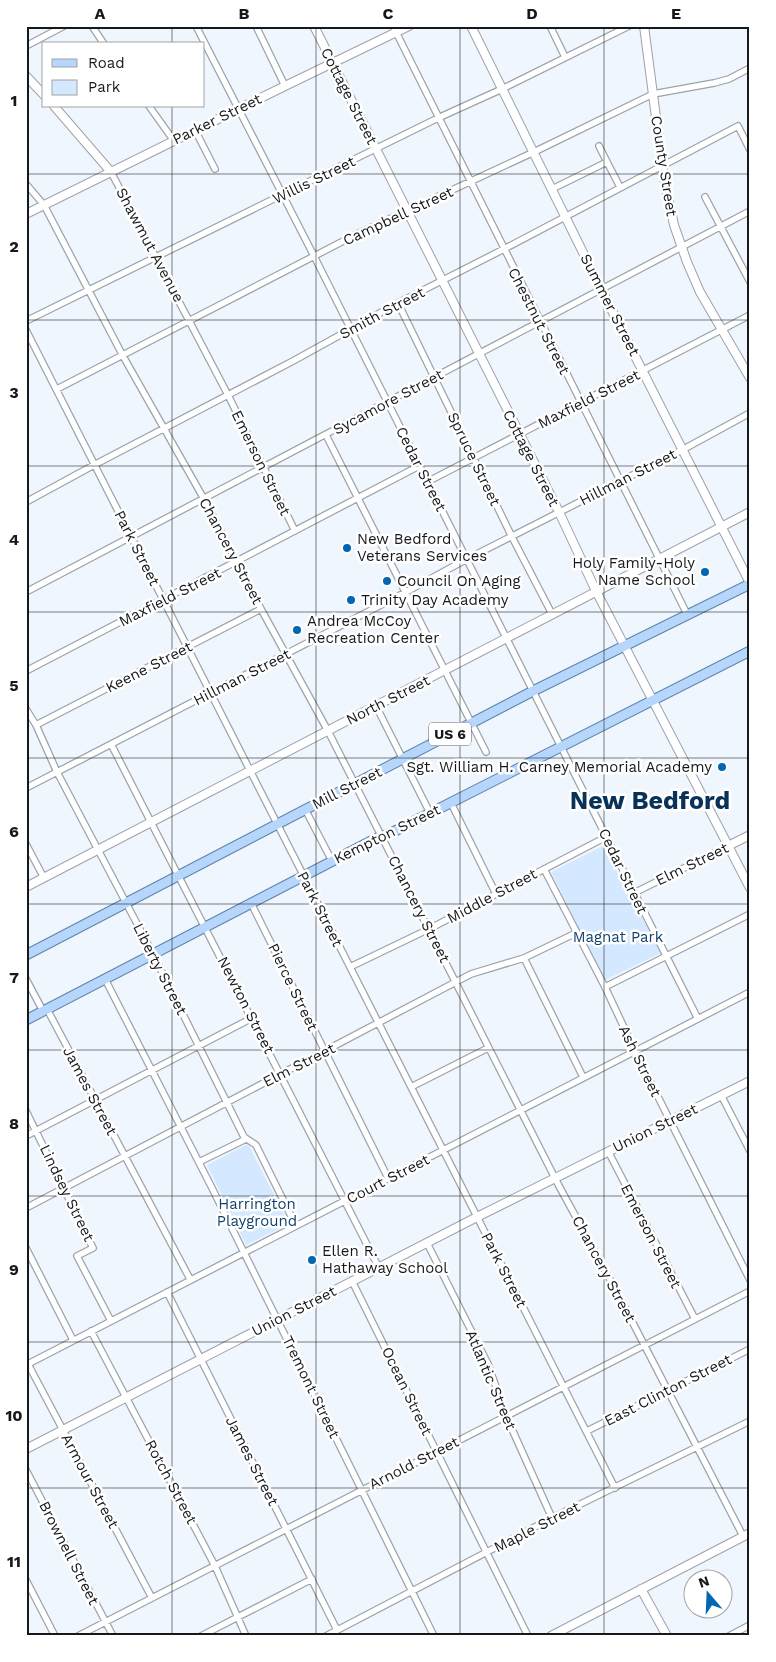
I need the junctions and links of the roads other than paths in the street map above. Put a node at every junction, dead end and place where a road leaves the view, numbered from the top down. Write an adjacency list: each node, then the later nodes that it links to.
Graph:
1 (64, 26): 15 (street)
2 (92, 26): 12 (street)
3 (196, 26): 13 (street, Cedar Street)
4 (256, 26): 20 (street)
5 (314, 26): 17 (main road, Cottage Street)
6 (409, 26): 11 (main road, Parker Street)
7 (471, 26): 21 (main road, Summer Street)
8 (550, 26): 16 (street)
9 (629, 26): 16 (street, Willis Street)
10 (644, 26): 23 (main road, County Street)
11 (394, 29): 17 (main road, Parker Street); 27 (street, Chestnut Street)
12 (103, 42)
13 (204, 42)
14 (205, 44): 26 (street, Cedar Street)
15 (26, 46)
16 (564, 58): 21 (street, Willis Street)
17 (333, 63): 20 (main road, Parker Street); 31 (main road, Cottage Street)
18 (750, 68): 23 (street, Campbell Street)
19 (26, 76): 22 (main road)
20 (284, 86): 26 (main road, Parker Street)
21 (502, 89): 27 (street, Willis Street); 33 (main road, Summer Street)
22 (42, 93)
23 (653, 94): 33 (street, Campbell Street); 35 (main road, County Street)
24 (56, 108): 37 (main road, Shawmut Avenue)
25 (150, 108): 29 (street)
26 (238, 108): 28 (main road, Parker Street); 42 (street, Cedar Street)
27 (438, 118): 31 (street, Willis Street); 38 (street, Chestnut Street)
28 (195, 130): 29 (main road, Parker Street); 36 (street)
29 (174, 141): 37 (main road, Parker Street)
30 (599, 146): 34 (street)
31 (376, 149): 42 (street, Willis Street); 45 (main road, Cottage Street)
32 (750, 150): 35 (street, Smith Street)
33 (534, 152): 38 (street, Campbell Street); 41 (main road, Summer Street)
34 (607, 162): 40 (street); 41 (street)
35 (662, 165): 40 (street, Smith Street); 50 (main road, County Street)
36 (215, 169)
37 (111, 172): 44 (main road, Parker Street); 53 (street, Shawmut Avenue)
38 (470, 182): 45 (street, Campbell Street); 51 (street, Chestnut Street)
39 (26, 184): 44 (street, Chancery Street)
40 (620, 187): 48 (street, Smith Street)
41 (552, 189): 48 (main road, Summer Street)
42 (282, 195): 52 (street, Cedar Street); 53 (street, Willis Street)
43 (705, 197): 49 (street)
44 (44, 205): 47 (main road, Parker Street); 57 (street, Chancery Street)
45 (408, 211): 52 (street, Campbell Street); 54 (main road, Cottage Street)
46 (750, 211): 49 (street, Sycamore Street)
47 (26, 214)
48 (566, 216): 51 (street, Smith Street); 56 (main road, Summer Street)
49 (720, 227): 50 (street, Sycamore Street); 55 (street)
50 (681, 248): 56 (street, Sycamore Street); 65 (main road, County Street)
51 (504, 249): 54 (street, Smith Street); 62 (street, Chestnut Street)
52 (314, 256): 60 (street, Campbell Street); 63 (street, Cedar Street)
53 (156, 257): 57 (street, Willis Street); 60 (street, Shawmut Avenue)
54 (442, 281): 58 (street, Smith Street); 66 (main road, Cottage Street)
55 (750, 282)
56 (601, 289): 62 (street, Sycamore Street); 68 (main road, Summer Street)
57 (89, 291): 61 (street, Willis Street); 67 (street, Chancery Street)
58 (398, 303): 63 (street, Smith Street); 69 (street, Spruce Street)
59 (750, 315): 65 (street, Maxfield Street)
60 (189, 320): 67 (street, Campbell Street); 72 (street, Shawmut Avenue)
61 (26, 321)
62 (540, 323): 66 (street, Sycamore Street); 74 (street, Chestnut Street)
63 (351, 329): 72 (street, Smith Street); 73 (street, Cedar Street)
64 (26, 330): 71 (street, Park Street)
65 (722, 330): 68 (street, Maxfield Street); 70 (main road, County Street)
66 (479, 353): 69 (street, Sycamore Street); 78 (main road, Cottage Street)
67 (123, 356): 71 (street, Campbell Street); 76 (street, Chancery Street)
68 (643, 371): 74 (street, Maxfield Street); 79 (main road, Summer Street)
69 (434, 378): 73 (street, Sycamore Street); 80 (street, Spruce Street)
70 (750, 378)
71 (57, 389): 81 (street, Park Street)
72 (228, 395): 76 (street, Smith Street); 83 (street, Emerson Street)
73 (387, 402): 77 (street, Sycamore Street); 82 (street, Cedar Street)
74 (580, 403): 78 (street, Maxfield Street); 84 (street, Chestnut Street)
75 (750, 413): 79 (street, Hillman Street)
76 (164, 428): 81 (street, Smith Street); 86 (street, Chancery Street)
77 (326, 435): 83 (street, Sycamore Street); 87 (street)
78 (519, 435): 80 (street, Maxfield Street); 89 (main road, Cottage Street)
79 (682, 450): 84 (street, Hillman Street); 91 (main road, Summer Street)
80 (474, 458): 85 (street, Maxfield Street); 94 (street, Spruce Street)
81 (94, 465): 88 (street, Smith Street); 93 (street, Park Street)
82 (419, 466): 85 (street, Cedar Street); 87 (street, Maxfield Street)
83 (263, 467): 86 (street, Sycamore Street); 92 (street, Emerson Street)
84 (620, 481): 89 (street, Hillman Street); 96 (street, Chestnut Street)
85 (427, 482): 95 (street, Cedar Street)
86 (204, 499): 93 (street, Sycamore Street); 97 (street, Chancery Street)
87 (358, 499): 92 (street, Maxfield Street); 100 (street)
88 (26, 502)
89 (559, 512): 94 (street, Hillman Street); 101 (main road, Cottage Street)
90 (750, 512): 91 (main road, North Street)
91 (721, 526): 96 (main road, North Street); 98 (main road, Summer Street)
92 (295, 531): 97 (street, Maxfield Street)
93 (131, 537): 99 (street, Sycamore Street); 102 (street, Park Street)
94 (512, 537): 95 (street, Hillman Street); 104 (street, Spruce Street)
95 (466, 559): 100 (street, Hillman Street); 106 (street, Cedar Street)
96 (660, 559): 101 (main road, North Street); 105 (street, Chestnut Street)
97 (238, 562): 102 (street, Maxfield Street); 103 (street, Chancery Street)
98 (750, 583): 105 (main road, Mill Street / US 6)
99 (26, 592)
100 (406, 592): 110 (street, Hillman Street); 111 (street)
101 (596, 592): 104 (main road, North Street); 107 (main road, Cottage Street)
102 (163, 600): 108 (street, Park Street); 112 (street, Maxfield Street)
103 (262, 609): 108 (street, Keene Street); 110 (street, Chancery Street)
104 (552, 614): 106 (main road, North Street)
105 (687, 614): 107 (main road, Mill Street / US 6)
106 (506, 638): 111 (main road, North Street); 113 (street, Cedar Street)
107 (624, 644): 113 (main road, Mill Street / US 6); 115 (main road, Cottage Street)
108 (186, 648): 114 (street, Park Street); 119 (street, Keene Street)
109 (750, 651): 115 (main road, Kempton Street)
110 (287, 654): 114 (street, Hillman Street); 120 (street, Chancery Street)
111 (445, 670): 116 (main road, North Street); 118 (street)
112 (26, 671)
113 (533, 691): 118 (main road, Mill Street / US 6); 122 (street, Cedar Street)
114 (210, 693): 121 (street, Hillman Street); 125 (street, Park Street)
115 (653, 700): 122 (main road, Kempton Street); 138 (main road, Cottage Street)
116 (376, 706): 120 (main road, North Street); 124 (street)
117 (26, 708): 119 (street, Liberty Street)
118 (471, 723): 123 (street); 124 (main road, Mill Street / US 6)
119 (36, 725): 126 (street, Liberty Street)
120 (328, 731): 125 (main road, North Street); 127 (street, Chancery Street)
121 (112, 744): 126 (street, Hillman Street); 132 (street, Newton Street)
122 (561, 747): 129 (main road, Kempton Street); 135 (street, Cedar Street)
123 (486, 752)
124 (402, 759): 127 (main road, Mill Street / US 6); 131 (street)
125 (250, 771): 132 (main road, North Street); 133 (street, Park Street)
126 (57, 772): 128 (street, Hillman Street); 139 (street, Liberty Street)
127 (355, 784): 130 (main road, Mill Street / US 6); 134 (street, Chancery Street)
128 (26, 788)
129 (450, 803): 131 (main road, Kempton Street); 148 (street)
130 (305, 809): 133 (main road, Mill Street / US 6); 140 (street)
131 (430, 813): 134 (main road, Kempton Street)
132 (152, 822): 139 (main road, North Street); 142 (street, Newton Street)
133 (277, 824): 142 (main road, Mill Street / US 6); 143 (street, Park Street)
134 (382, 836): 140 (main road, Kempton Street); 153 (street, Chancery Street)
135 (606, 836): 141 (street, Middle Street); 147 (street, Cedar Street)
136 (750, 836): 138 (main road, Elm Street)
137 (26, 844): 144 (street)
138 (728, 846): 146 (main road, Cottage Street); 147 (street, Elm Street)
139 (99, 850): 144 (main road, North Street); 149 (street, Liberty Street)
140 (332, 861): 143 (main road, Kempton Street)
141 (544, 869): 148 (street, Middle Street); 154 (street, Ash Street)
142 (179, 875): 149 (main road, Mill Street / US 6); 152 (street, Newton Street)
143 (303, 876): 150 (main road, Kempton Street); 159 (street, Park Street)
144 (44, 878): 145 (main road, North Street)
145 (26, 887)
146 (750, 888)
147 (634, 893): 157 (street, Cedar Street)
148 (496, 894): 153 (street, Middle Street)
149 (126, 902): 155 (street, Liberty Street); 156 (main road, Mill Street / US 6)
150 (251, 903): 152 (main road, Kempton Street); 172 (street, Pierce Street)
151 (750, 914): 157 (street)
152 (205, 927): 155 (main road, Kempton Street); 166 (street, Newton Street)
153 (429, 929): 159 (street, Middle Street); 162 (street, Chancery Street)
154 (576, 933): 158 (street, Elm Street); 163 (street, Ash Street)
155 (153, 954): 161 (main road, Kempton Street); 170 (street, Liberty Street)
156 (26, 955)
157 (666, 956): 163 (street); 167 (street, Cedar Street)
158 (524, 958): 162 (street, Elm Street); 176 (street)
159 (350, 967): 169 (street, Park Street)
160 (26, 979): 165 (street, James Street)
161 (105, 979): 165 (main road, Kempton Street); 174 (street, Tremont Street)
162 (455, 982): 169 (street, Elm Street); 171 (street, Chancery Street)
163 (605, 987): 173 (street, Ash Street)
164 (750, 992): 167 (street, Court Street)
165 (45, 1010): 168 (main road, Kempton Street); 180 (street, James Street)
166 (252, 1018): 170 (street); 175 (street, Newton Street)
167 (698, 1019): 173 (street, Court Street)
168 (26, 1020)
169 (378, 1023): 172 (street, Elm Street); 178 (street, Park Street)
170 (199, 1046): 174 (street); 181 (street, Liberty Street)
171 (488, 1048): 178 (street); 182 (street, Chancery Street)
172 (325, 1051): 175 (street, Elm Street); 195 (street, Pierce Street)
173 (634, 1051): 176 (street, Court Street); 184 (street, Ash Street)
174 (152, 1071): 180 (street); 185 (street, Tremont Street)
175 (281, 1074): 181 (street, Elm Street); 197 (street, Newton Street)
176 (583, 1077): 182 (street, Court Street)
177 (750, 1081): 179 (main road, Union Street)
178 (411, 1087): 189 (street, Park Street)
179 (722, 1095): 184 (main road, Union Street); 190 (street)
180 (95, 1100): 186 (street); 192 (street, James Street)
181 (227, 1102): 185 (street, Elm Street); 188 (street, Liberty Street)
182 (521, 1110): 189 (street, Court Street); 194 (street, Chancery Street)
183 (26, 1111): 186 (street, Lindsey Street)
184 (670, 1120): 191 (main road, Union Street); 206 (street, Ash Street)
185 (181, 1126): 192 (street, Elm Street); 193 (street, Tremont Street)
186 (37, 1131): 187 (street); 196 (street, Lindsey Street)
187 (26, 1136)
188 (246, 1139): 193 (street); 200 (street, Liberty Street)
189 (443, 1150): 195 (street, Court Street); 199 (street, Park Street)
190 (750, 1151)
191 (608, 1152): 194 (main road, Union Street); 212 (street, Emerson Street)
192 (124, 1156): 196 (street, Elm Street); 205 (street, James Street)
193 (199, 1162): 203 (street, Tremont Street)
194 (555, 1177): 199 (main road, Union Street); 215 (street, Chancery Street)
195 (388, 1178): 197 (street, Court Street)
196 (64, 1188): 198 (street, Elm Street); 210 (street, Lindsey Street)
197 (346, 1200): 200 (street, Court Street); 204 (street, Newton Street)
198 (26, 1208)
199 (477, 1217): 201 (main road, Union Street); 219 (street, Park Street)
200 (296, 1226): 203 (street, Court Street)
201 (427, 1243): 204 (main road, Union Street); 222 (street, Atlantic Street)
202 (26, 1248): 214 (street)
203 (243, 1252): 205 (street, Court Street); 211 (street, Tremont Street)
204 (379, 1268): 207 (main road, Union Street)
205 (190, 1280): 209 (street, Court Street)
206 (750, 1280)
207 (352, 1281): 211 (main road, Union Street); 228 (street, Ocean Street)
208 (750, 1291): 212 (street, Arnold Street)
209 (167, 1292): 210 (street, Court Street); 217 (street, James Street)
210 (111, 1320): 213 (street, Court Street)
211 (278, 1320): 217 (main road, Union Street); 231 (street, Tremont Street)
212 (694, 1320): 215 (street, Arnold Street)
213 (91, 1331): 214 (street, Court Street); 221 (street, Rotch Street)
214 (73, 1340): 218 (street, Court Street)
215 (644, 1345): 219 (street, Arnold Street); 220 (street, Chancery Street)
216 (750, 1349): 220 (street, East Clinton Street)
217 (201, 1359): 221 (main road, Union Street); 233 (street, James Street)
218 (27, 1365): 224 (street, Armour Street)
219 (564, 1386): 222 (street, Arnold Street); 225 (street, Park Street)
220 (668, 1390): 225 (street, East Clinton Street); 226 (street, Chancery Street)
221 (126, 1398): 224 (main road, Union Street); 236 (street, Rotch Street)
222 (506, 1416): 228 (street, Arnold Street); 232 (street, Atlantic Street)
223 (750, 1421): 226 (street, Maple Street)
224 (63, 1431): 227 (main road, Union Street); 241 (street, Armour Street)
225 (587, 1431): 230 (street, Park Street)
226 (698, 1447): 230 (street, Maple Street); 234 (street, Chancery Street)
227 (26, 1450)
228 (437, 1452): 231 (street, Arnold Street); 235 (street, Ocean Street)
229 (26, 1470): 243 (street, Brownell Street)
230 (615, 1488): 232 (street, Maple Street)
231 (362, 1490): 233 (street, Arnold Street); 240 (street, Tremont Street)
232 (552, 1518): 235 (street, Maple Street)
233 (286, 1529): 236 (street, Arnold Street); 237 (street, James Street)
234 (747, 1535): 239 (main road)
235 (487, 1553): 240 (street, Maple Street); 253 (street, Ocean Street)
236 (215, 1566): 241 (street, Arnold Street); 242 (street, Rotch Street)
237 (312, 1579): 242 (street); 245 (street, James Street)
238 (26, 1580): 247 (street)
239 (642, 1589): 254 (main road); 255 (main road)
240 (412, 1591): 245 (street, Maple Street); 246 (street, Tremont Street)
241 (152, 1598): 243 (street, Arnold Street)
242 (237, 1617): 250 (street); 251 (street, Rotch Street)
243 (105, 1622): 248 (street, Arnold Street); 249 (street, Brownell Street)
244 (750, 1626): 256 (street)
245 (337, 1630): 252 (street, Maple Street)
246 (434, 1635)
247 (55, 1636)
248 (78, 1636)
249 (113, 1636)
250 (201, 1636)
251 (246, 1636)
252 (326, 1636)
253 (528, 1636)
254 (551, 1636)
255 (667, 1636)
256 (729, 1636)

